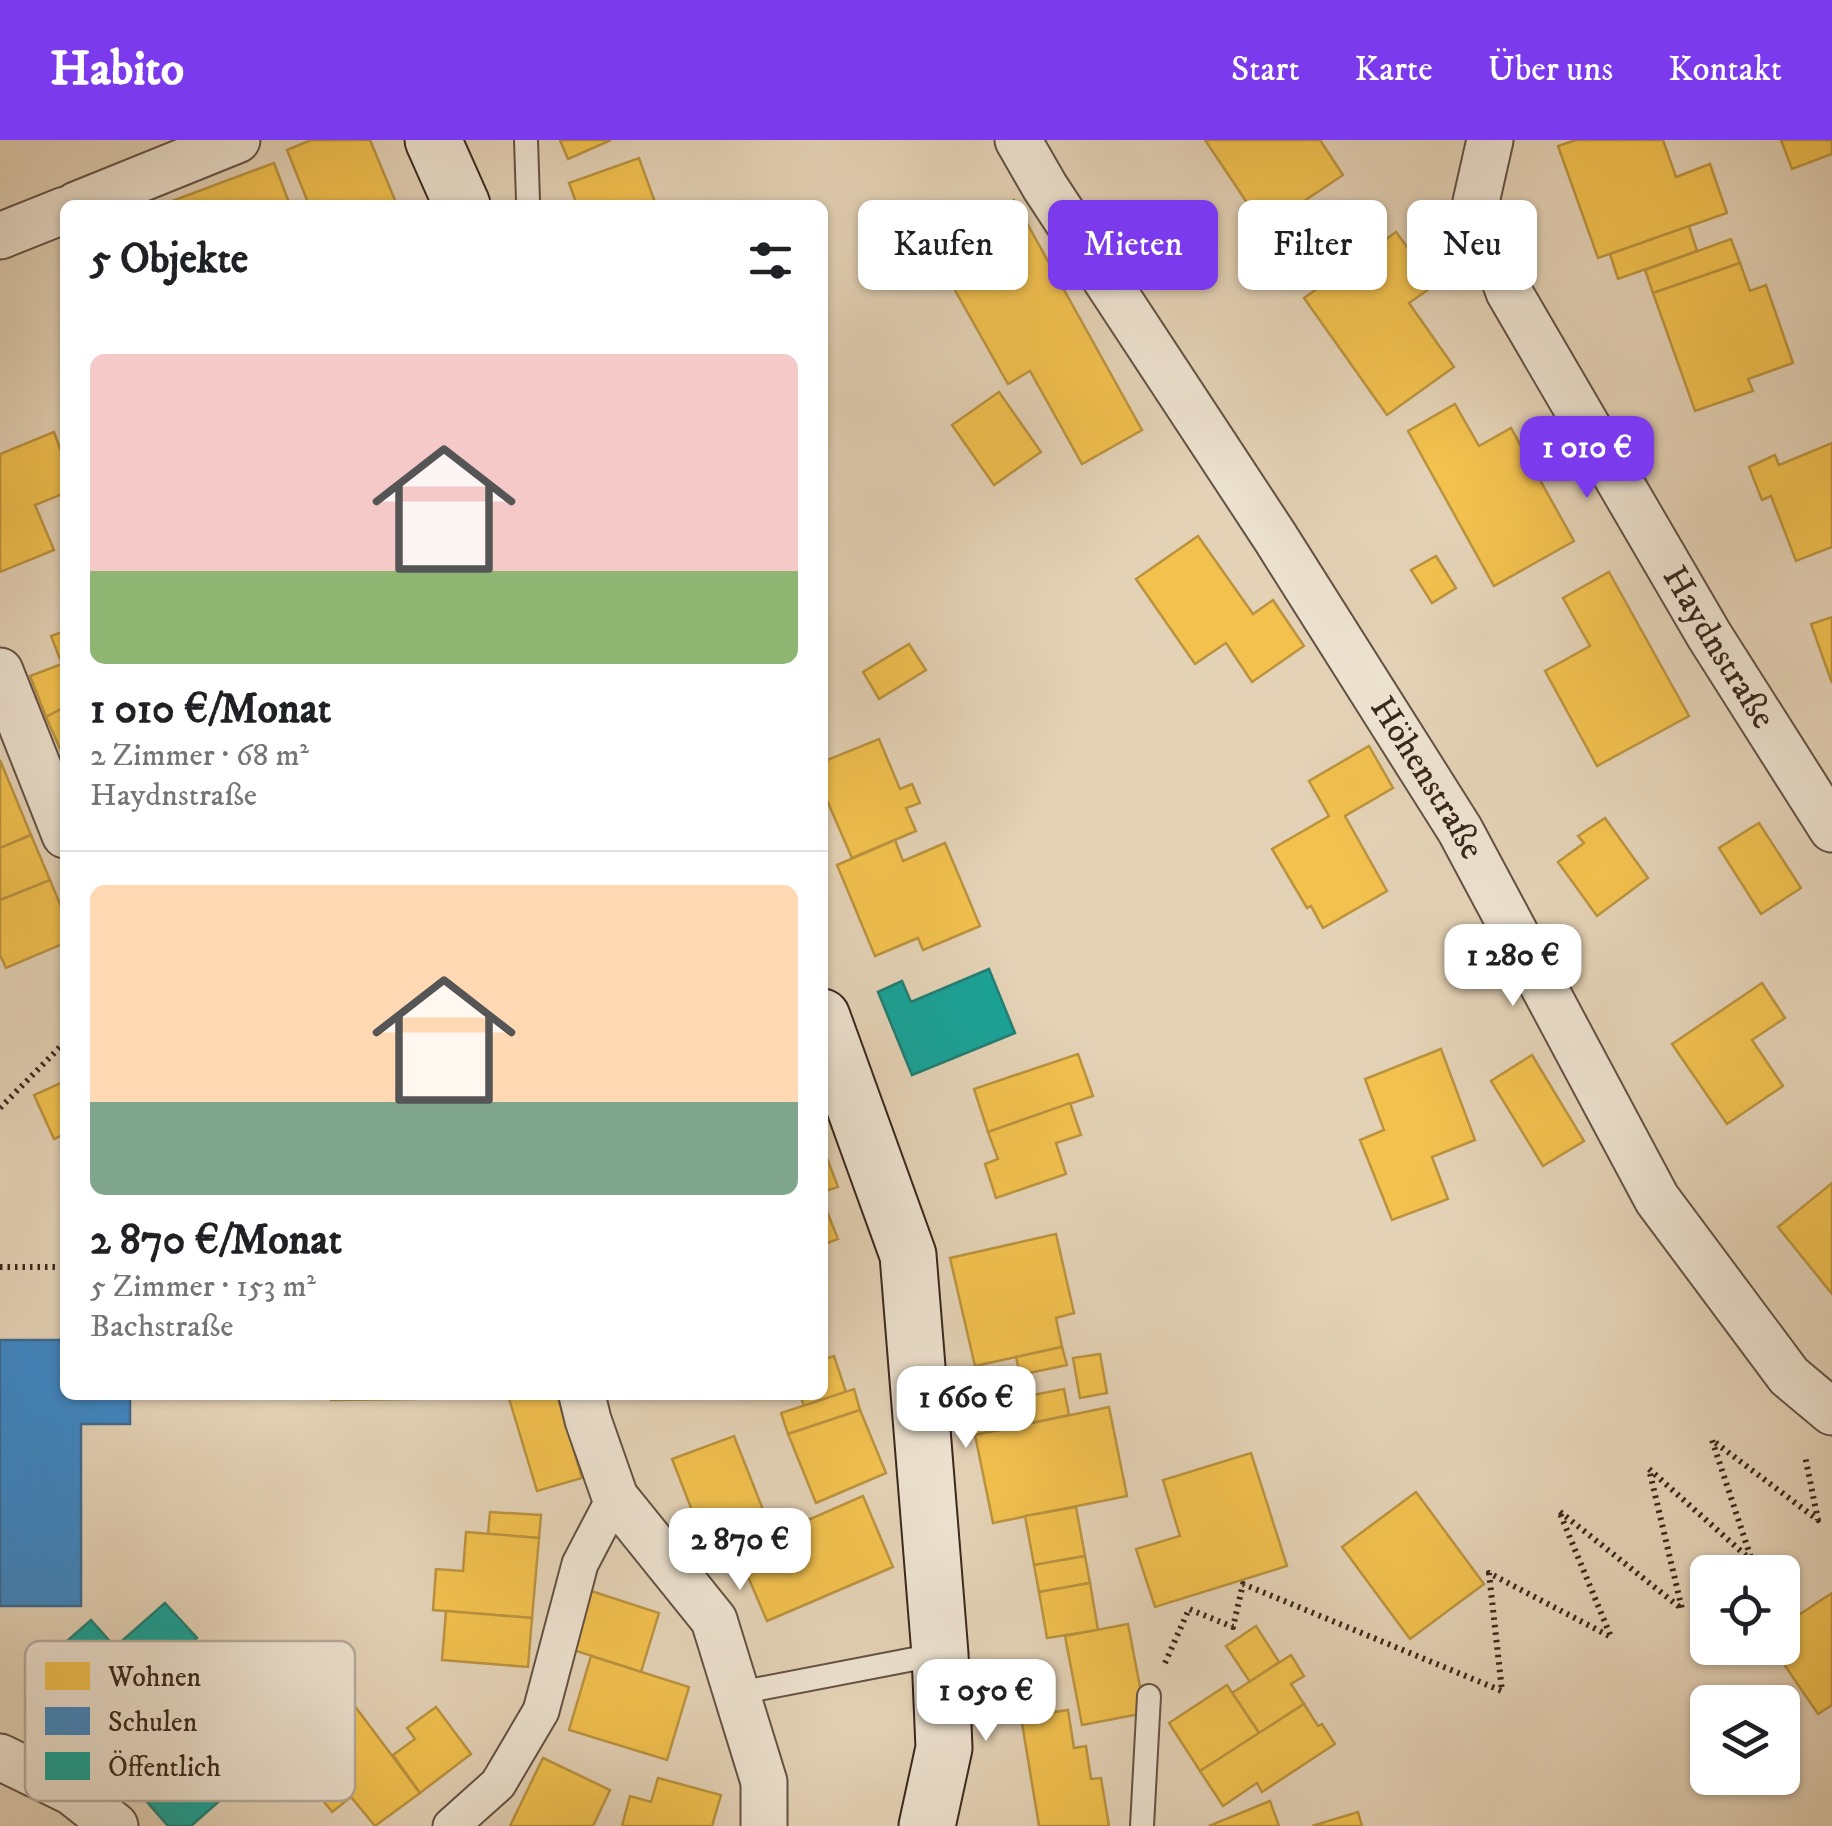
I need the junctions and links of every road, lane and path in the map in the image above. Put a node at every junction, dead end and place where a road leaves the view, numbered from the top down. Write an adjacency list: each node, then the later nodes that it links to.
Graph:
1 (237, 140): 6 (street)
2 (433, 140): 7 (main road)
3 (526, 140): 8 (lane)
4 (1018, 140): 19 (street, Höhenstraße)
5 (1490, 140): 13 (street, Haydnstraße)
6 (88, 200)
7 (460, 200)
8 (528, 200)
9 (60, 212): 10 (street)
10 (0, 236)
11 (0, 671): 12 (street)
12 (60, 822)
13 (1832, 829)
14 (828, 1034): 23 (main road)
15 (60, 1047): 16 (path)
16 (0, 1108)
17 (0, 1266): 18 (path)
18 (60, 1267)
19 (1788, 1376): 21 (street, Höhenstraße); 25 (path)
20 (583, 1400): 22 (street)
21 (1832, 1412)
22 (616, 1497): 24 (street); 30 (street)
23 (940, 1654): 24 (lane); 32 (main road)
24 (738, 1693): 31 (street)
25 (1150, 1696): 33 (lane)
26 (0, 1757): 27 (street)
27 (25, 1769)
28 (83, 1801): 29 (street)
29 (115, 1826)
30 (450, 1826)
31 (764, 1826)
32 (927, 1826)
33 (1142, 1826)

